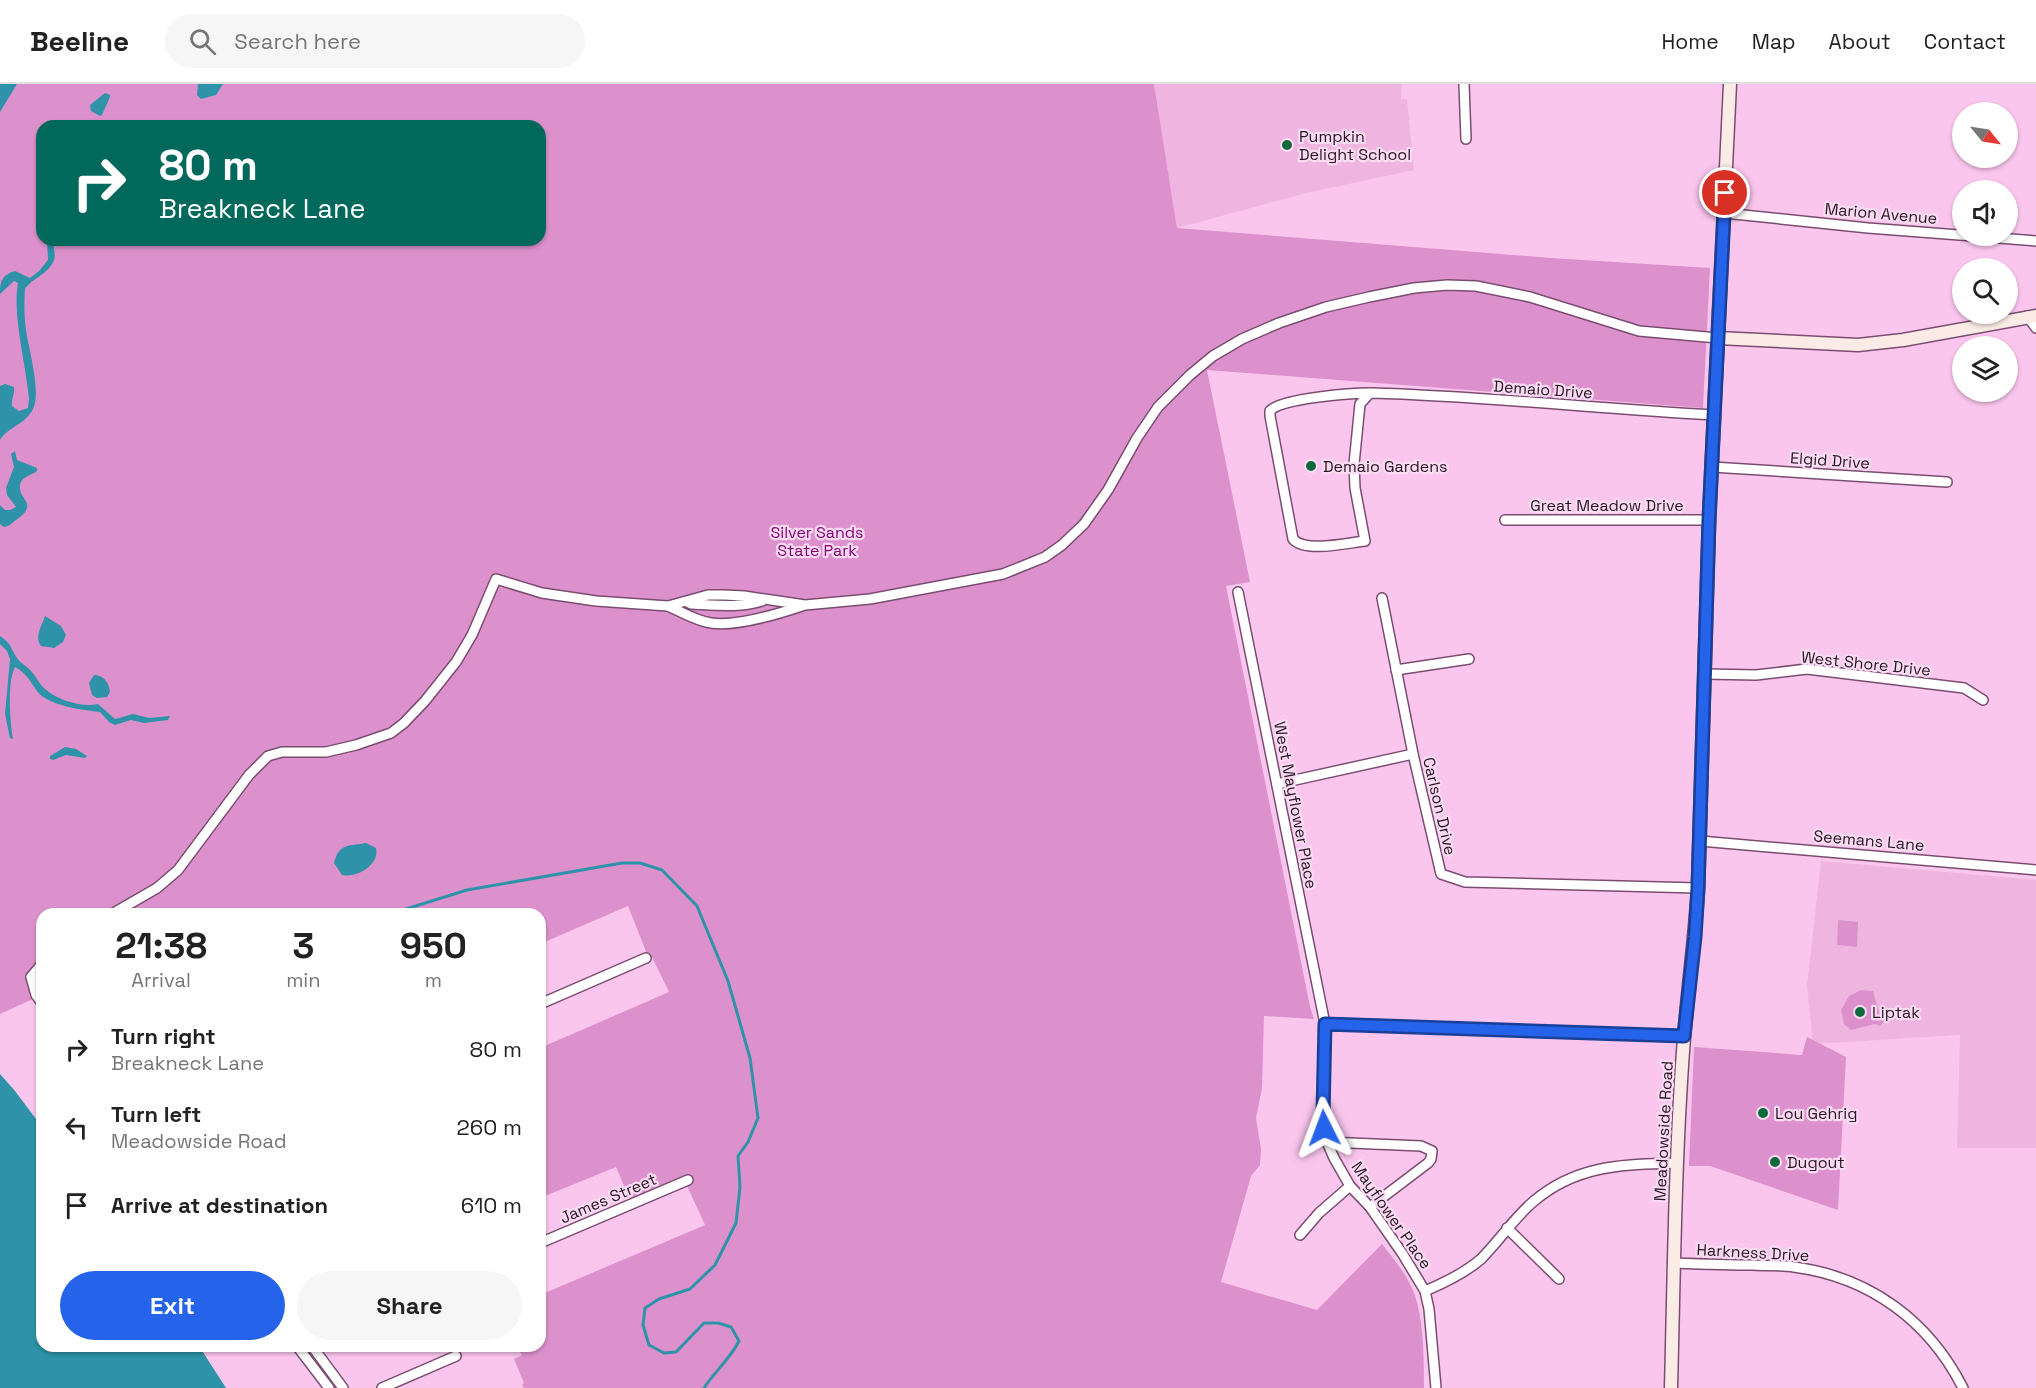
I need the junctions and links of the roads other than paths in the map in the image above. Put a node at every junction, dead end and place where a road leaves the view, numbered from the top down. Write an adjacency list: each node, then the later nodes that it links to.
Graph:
1 (1464, 84): 3 (street)
2 (1730, 84): 4 (main road, Meadowside Road)
3 (1466, 139)
4 (1724, 213): 5 (street, Marion Avenue); 8 (main road, Meadowside Road)
5 (2036, 241)
6 (2031, 316): 7 (street); 8 (main road)
7 (2036, 328)
8 (1718, 338): 10 (main road, Meadowside Road); 17 (street)
9 (1370, 393): 9 (street, Demaio Drive); 10 (street, Demaio Drive)
10 (1714, 415): 11 (main road, Meadowside Road)
11 (1712, 467): 12 (street, Elgid Drive); 14 (main road, Meadowside Road)
12 (1947, 482)
13 (1504, 520): 14 (street, Great Meadow Drive)
14 (1709, 520): 21 (main road, Meadowside Road)
15 (1238, 592): 24 (street, West Mayflower Place)
16 (1382, 598): 20 (street, Carlson Drive)
17 (805, 605): 18 (street); 18 (street)
18 (668, 606): 28 (street)
19 (1469, 659): 20 (street)
20 (1396, 670): 23 (street, Carlson Drive)
21 (1705, 674): 22 (street, West Shore Drive); 25 (main road, Meadowside Road)
22 (1983, 700)
23 (1413, 754): 24 (street); 27 (street, Carlson Drive)
24 (1277, 784): 35 (street, West Mayflower Place)
25 (1700, 841): 26 (street, Seemans Lane); 27 (main road, Meadowside Road)
26 (2036, 870)
27 (1698, 888): 36 (main road, Meadowside Road)
28 (122, 908)
29 (646, 958): 34 (street)
30 (36, 971): 31 (street)
31 (31, 977): 32 (street); 33 (street)
32 (36, 980)
33 (36, 995)
34 (546, 1001)
35 (1325, 1024): 36 (street); 37 (street, Mayflower Place)
36 (1684, 1036): 38 (main road, Meadowside Road)
37 (1327, 1142): 40 (street, Mayflower Place); 41 (street)
38 (1677, 1163): 42 (street); 45 (main road, Meadowside Road)
39 (688, 1180): 44 (street, James Street)
40 (1350, 1186): 41 (street, Mayflower Place); 43 (street)
41 (1370, 1207): 47 (street, Mayflower Place)
42 (1507, 1228): 46 (street); 47 (street)
43 (1300, 1235)
44 (546, 1240)
45 (1674, 1263): 55 (main road, Meadowside Road); 56 (street, Harkness Drive)
46 (1559, 1280)
47 (1425, 1291): 54 (street, Mayflower Place)
48 (302, 1352): 51 (street)
49 (316, 1352): 52 (street)
50 (456, 1356): 53 (street)
51 (329, 1388)
52 (343, 1388)
53 (382, 1388)
54 (1436, 1388)
55 (1671, 1388)
56 (1963, 1388)

